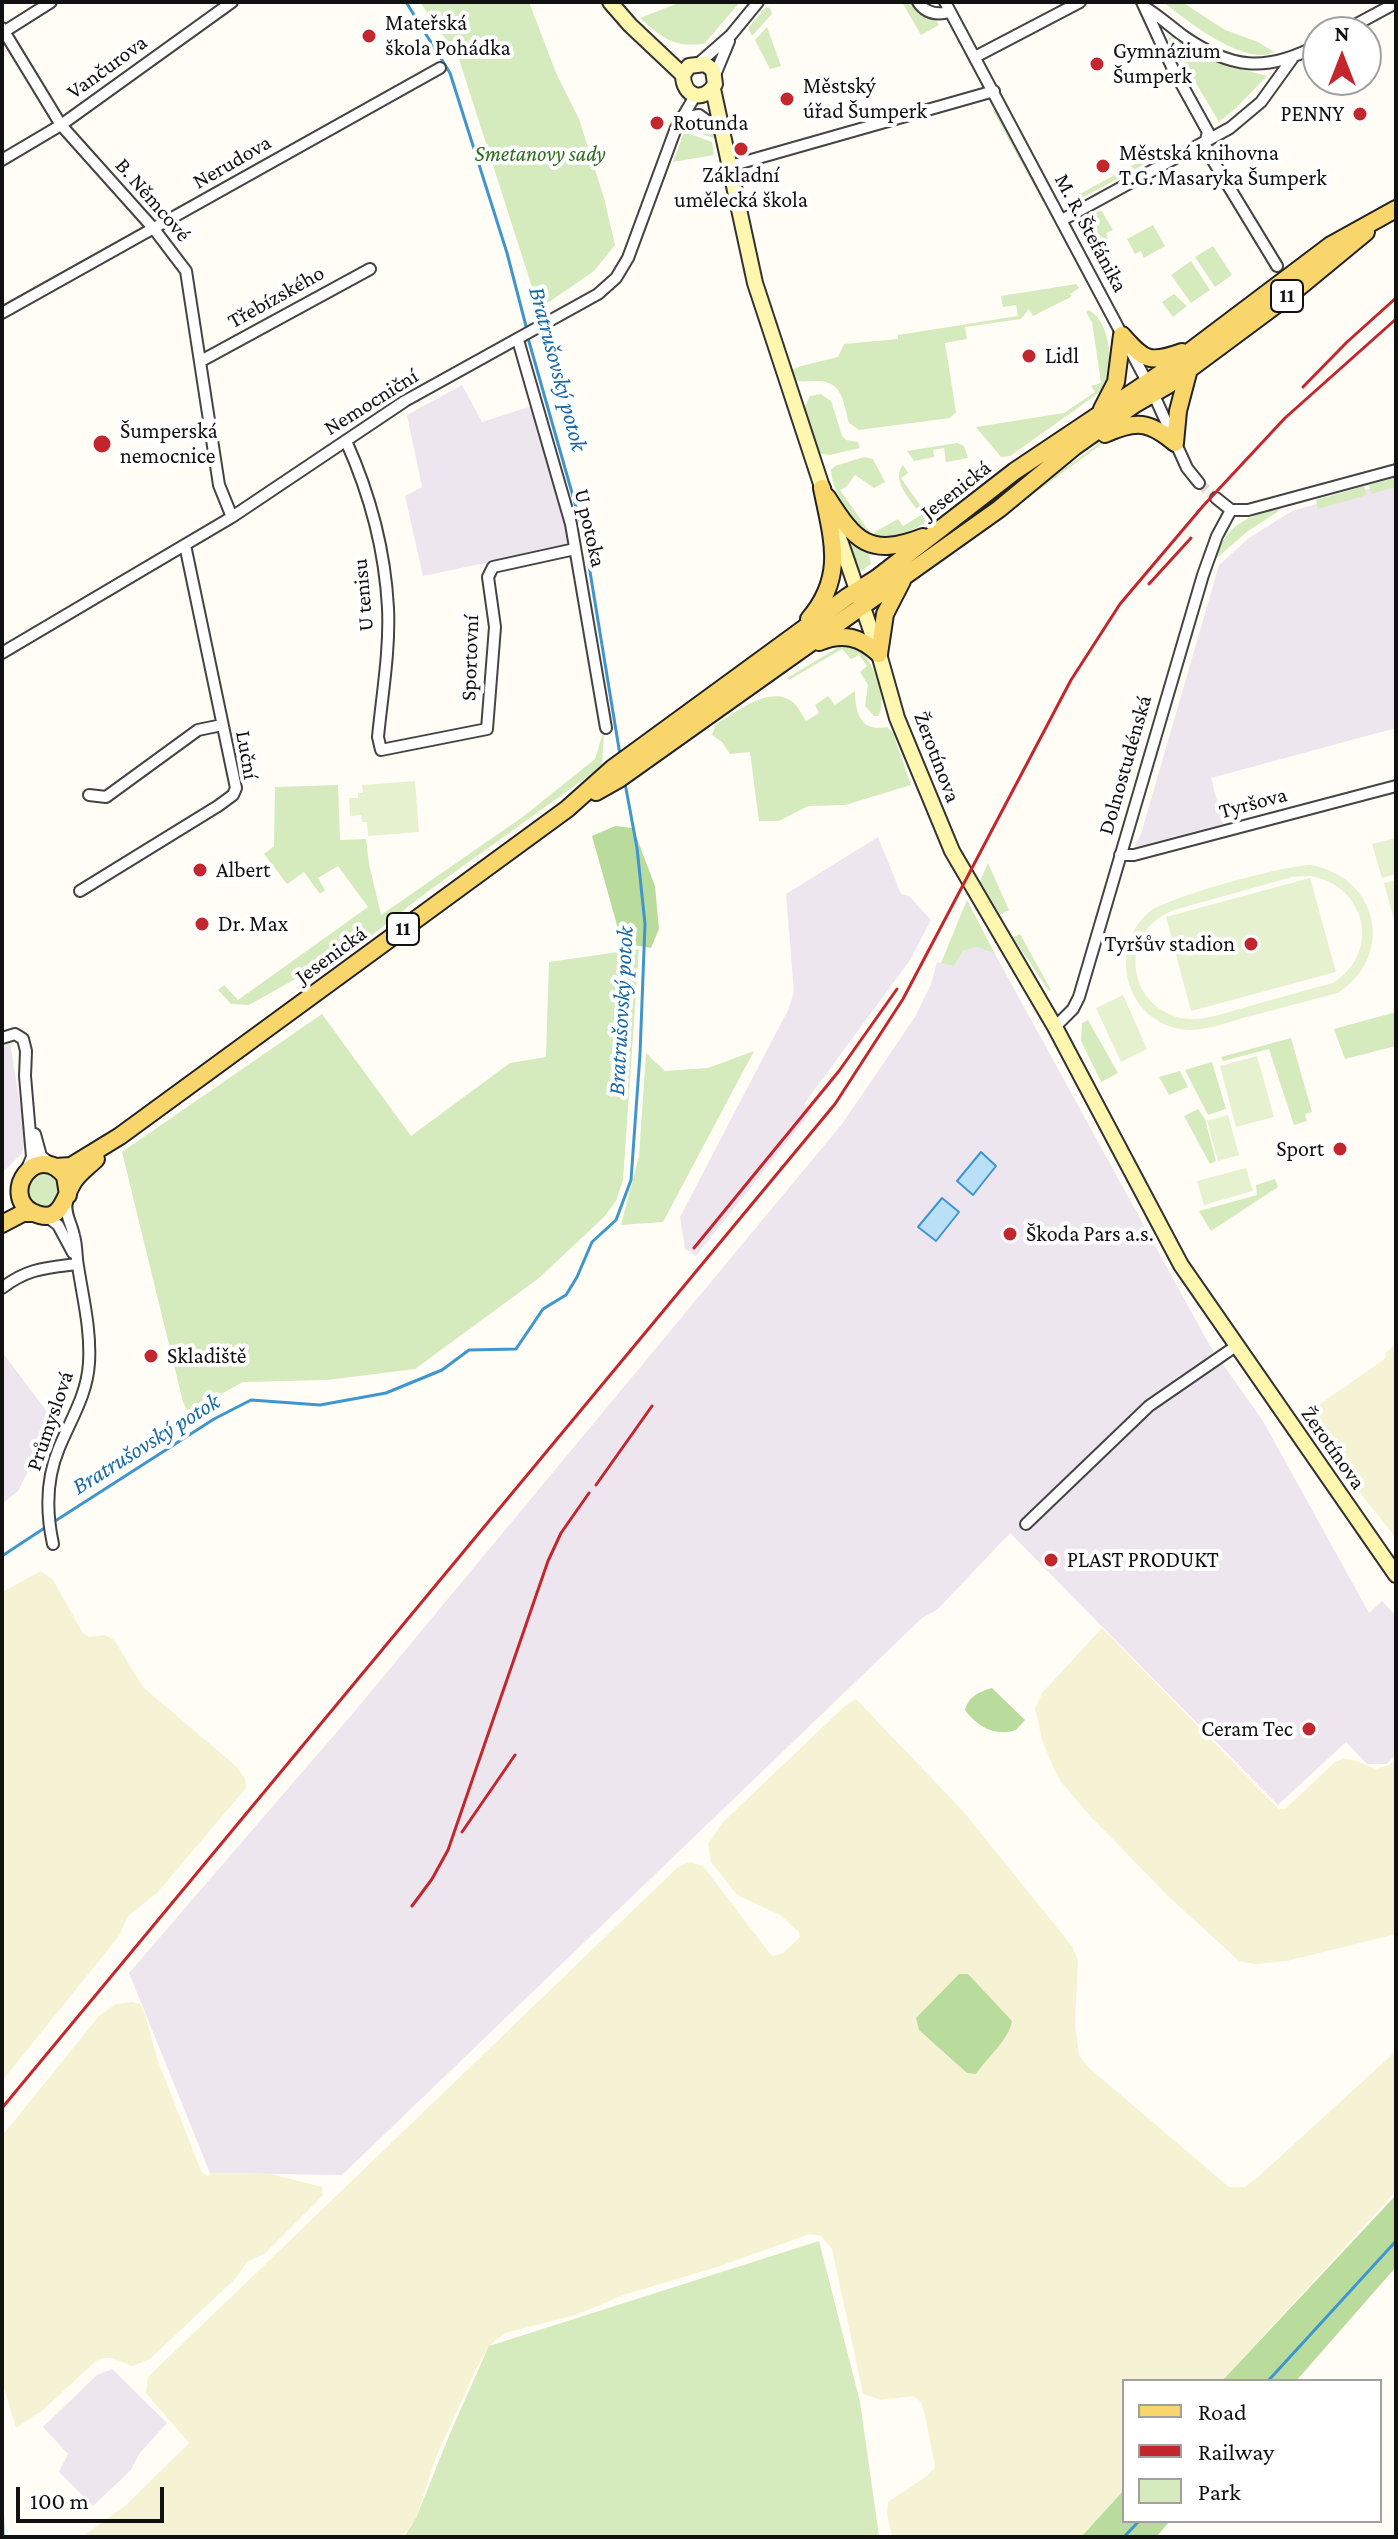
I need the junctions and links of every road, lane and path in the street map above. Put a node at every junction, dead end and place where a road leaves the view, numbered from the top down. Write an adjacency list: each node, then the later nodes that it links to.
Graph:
1 (51, 2): 11 (street)
2 (232, 2): 22 (street, Vančurova)
3 (610, 2): 13 (street, Žerotínova)
4 (758, 2): 12 (street)
5 (918, 2): 9 (street)
6 (1080, 2): 15 (street)
7 (1396, 3): 10 (street)
8 (1144, 5): 16 (street); 24 (street)
9 (948, 7): 15 (street, M. R. Štefánika)
10 (1375, 8)
11 (3, 30): 22 (street, B. Němcové)
12 (731, 35): 17 (street); 19 (street, Nemocniční)
13 (649, 41): 17 (street, Žerotínova); 19 (street, Žerotínova)
14 (1302, 54): 16 (street)
15 (975, 57): 20 (street, M. R. Štefánika)
16 (1292, 59): 24 (street)
17 (697, 63): 19 (street); 19 (street, Žerotínova)
18 (440, 68): 30 (street, Nerudova)
19 (699, 87): 21 (street, Nemocniční); 23 (street, Žerotínova)
20 (994, 91): 26 (street); 29 (street, M. R. Štefánika)
21 (680, 118): 23 (street); 35 (street, Nemocniční)
22 (61, 125): 25 (street, Vančurova); 30 (street, B. Němcové)
23 (721, 131): 26 (street, Žerotínova)
24 (1205, 144): 29 (street); 31 (street)
25 (2, 160)
26 (730, 166): 46 (street, Žerotínova)
27 (1396, 209): 28 (main road, Jesenická / 11)
28 (1381, 218): 36 (main road, Jesenická / 11); 38 (main road, Jesenická / 11)
29 (1062, 220): 34 (street, M. R. Štefánika)
30 (154, 229): 33 (street, Nerudova); 37 (street, B. Němcové)
31 (1277, 266)
32 (370, 269): 37 (street, Třebízského)
33 (2, 313)
34 (1122, 335): 36 (main road); 39 (street, M. R. Štefánika); 40 (main road)
35 (525, 336): 41 (street, Nemocniční); 52 (street, U potoka)
36 (1197, 346): 39 (main road, Jesenická / 11)
37 (201, 361): 49 (street, B. Němcové)
38 (1189, 369): 39 (main road, Jesenická / 11); 42 (main road)
39 (1150, 388): 40 (main road, Jesenická / 11); 42 (street, M. R. Štefánika); 43 (main road, Jesenická / 11)
40 (1099, 413): 50 (main road, Jesenická / 11)
41 (346, 441): 49 (street, Nemocniční); 60 (street, U tenisu)
42 (1175, 443): 43 (main road); 45 (street, M. R. Štefánika)
43 (1074, 447): 53 (main road, Jesenická / 11)
44 (1396, 470): 48 (street)
45 (1199, 483)
46 (822, 488): 50 (main road); 54 (street, Žerotínova); 55 (main road)
47 (1216, 498): 48 (street)
48 (1231, 510): 63 (street, Dolnostudénská)
49 (232, 517): 51 (street, Nemocniční)
50 (941, 530): 54 (main road, Jesenická / 11)
51 (185, 545): 56 (street, Nemocniční); 58 (street, Luční)
52 (575, 549): 59 (street, U potoka); 60 (street, Sportovní)
53 (907, 573): 54 (main road, Jesenická / 11); 57 (main road)
54 (860, 598): 55 (main road, Jesenická / 11); 57 (street, Žerotínova)
55 (799, 642): 57 (main road); 68 (main road, Jesenická / 11)
56 (2, 653)
57 (879, 654): 65 (street, Žerotínova)
58 (222, 725): 62 (street); 64 (street, Luční)
59 (606, 728)
60 (381, 750)
61 (1396, 786): 63 (street, Tyršova)
62 (89, 795)
63 (1120, 855): 65 (street, Dolnostudénská)
64 (80, 891)
65 (1055, 1027): 77 (street, Žerotínova)
66 (2, 1038): 67 (street)
67 (29, 1113): 69 (street); 70 (street)
68 (120, 1136): 69 (main road, Jesenická / 11); 71 (main road, Jesenická / 11)
69 (55, 1167): 70 (main road, Jesenická / 11); 71 (main road)
70 (22, 1179): 72 (main road); 73 (main road)
71 (68, 1197): 73 (main road, Jesenická / 11); 75 (street, Průmyslová)
72 (2, 1213)
73 (38, 1214): 74 (main road, Jesenická / 11); 75 (street, Průmyslová)
74 (2, 1224)
75 (77, 1264): 76 (street); 79 (street, Průmyslová)
76 (2, 1288)
77 (1236, 1346): 78 (street); 80 (street, Žerotínova)
78 (1026, 1524)
79 (52, 1540)
80 (1396, 1575)

